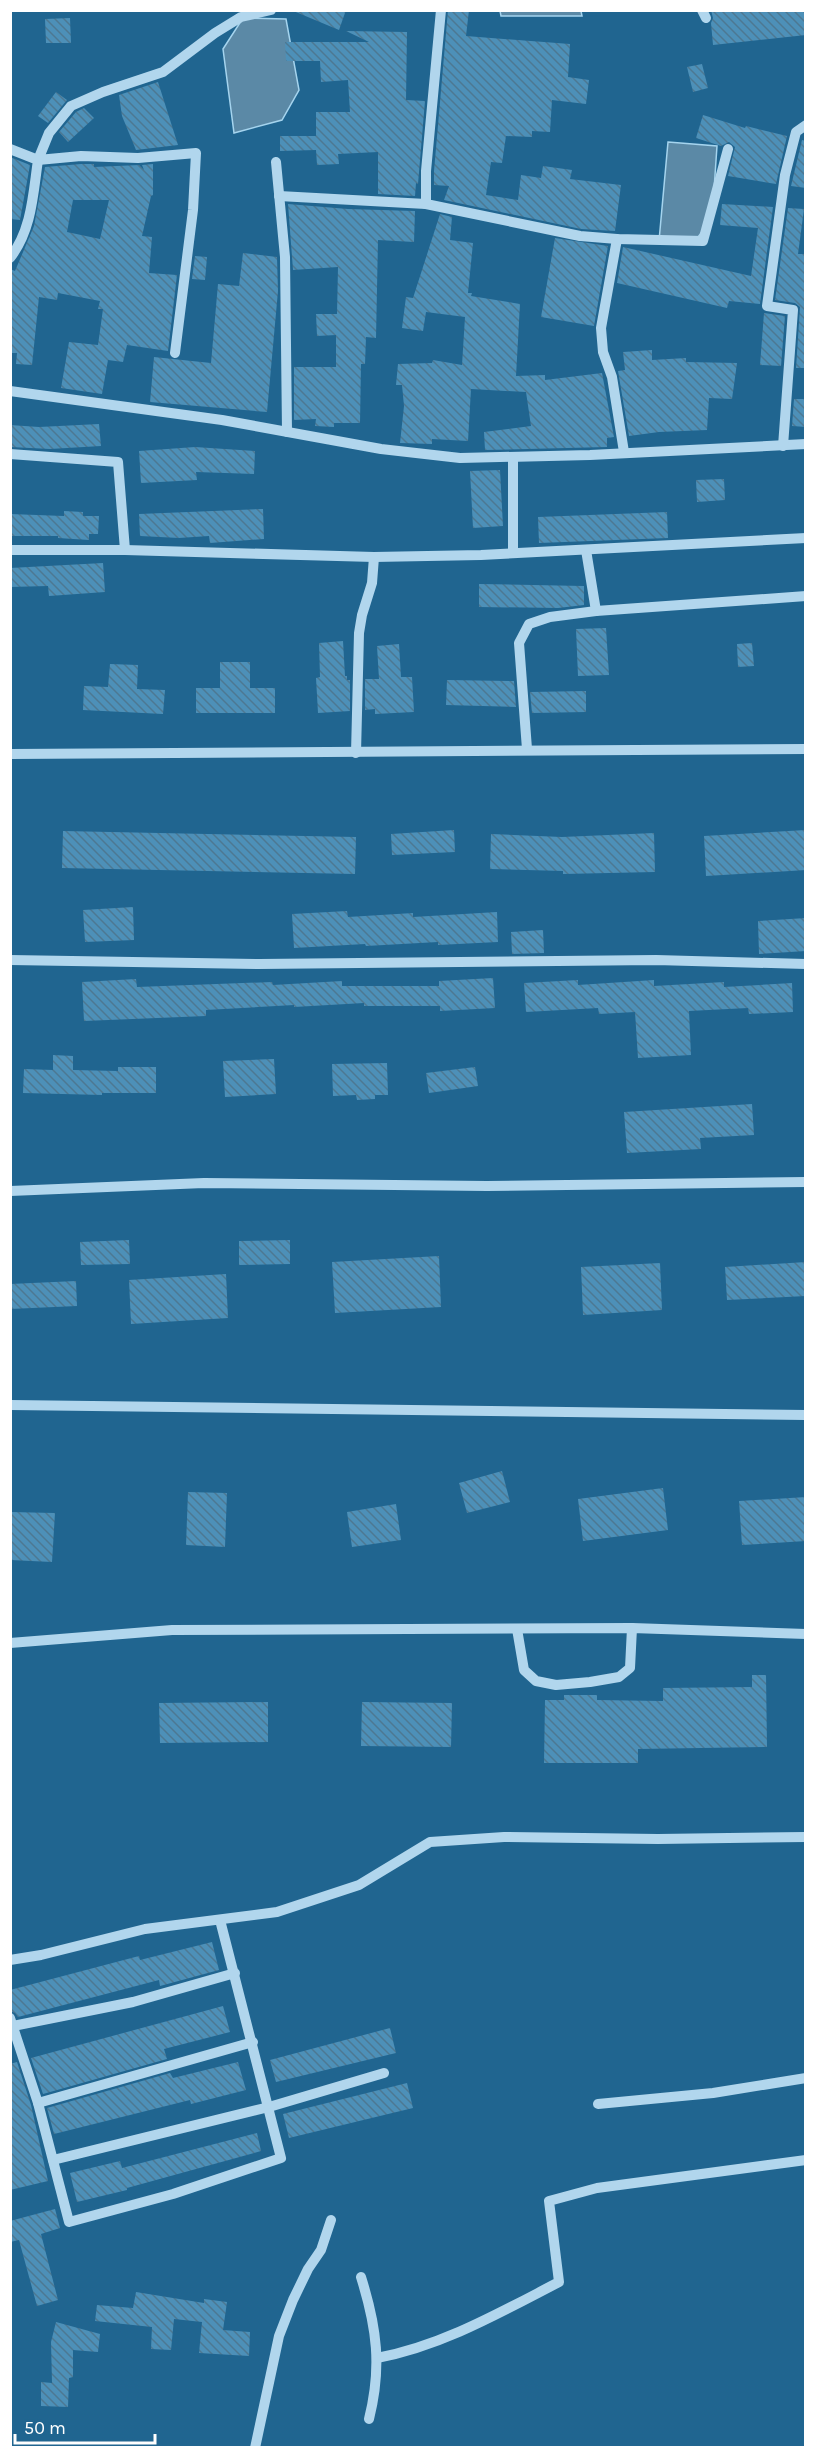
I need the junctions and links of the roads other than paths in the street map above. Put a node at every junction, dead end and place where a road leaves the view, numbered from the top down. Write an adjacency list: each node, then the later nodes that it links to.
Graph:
1 (271, 10): 6 (street)
2 (441, 10): 9 (street)
3 (806, 125): 16 (street)
4 (10, 148): 6 (street)
5 (728, 149): 10 (street)
6 (38, 160): 11 (street); 12 (street)
7 (276, 162): 8 (street)
8 (279, 196): 9 (street); 14 (street)
9 (426, 204): 10 (street)
10 (616, 239): 17 (street)
11 (10, 258)
12 (175, 353)
13 (10, 391): 14 (street)
14 (286, 432): 19 (street)
15 (806, 444): 16 (street)
16 (783, 446): 17 (street)
17 (624, 452): 19 (street)
18 (10, 454): 22 (street)
19 (513, 457): 24 (street)
20 (806, 538): 23 (street)
21 (10, 550): 22 (street)
22 (125, 550): 25 (street)
23 (586, 550): 24 (street); 27 (street)
24 (513, 553): 25 (street)
25 (374, 557): 30 (street)
26 (806, 596): 27 (street)
27 (596, 611): 29 (street)
28 (806, 749): 29 (street)
29 (527, 750): 30 (street)
30 (356, 753): 31 (street)
31 (10, 754)
32 (10, 960): 33 (street)
33 (806, 964)
34 (806, 1182): 35 (street)
35 (10, 1191)
36 (10, 1405): 37 (street)
37 (806, 1415)
38 (632, 1628): 39 (street); 39 (street); 40 (street)
39 (517, 1629): 41 (street)
40 (806, 1634)
41 (10, 1642)
42 (806, 1837): 43 (street)
43 (220, 1920): 44 (street); 45 (street)
44 (10, 1960)
45 (235, 1973): 46 (street); 47 (street)
46 (12, 2022): 50 (street)
47 (253, 2042): 50 (street); 52 (street)
48 (384, 2073): 52 (street)
49 (806, 2078): 51 (street)
50 (38, 2103): 53 (street)
51 (598, 2104)
52 (269, 2107): 53 (street); 53 (street)
53 (53, 2160)
54 (806, 2160): 57 (street)
55 (331, 2220): 59 (street)
56 (362, 2277): 57 (street)
57 (377, 2358): 58 (street)
58 (369, 2419)
59 (255, 2448)

